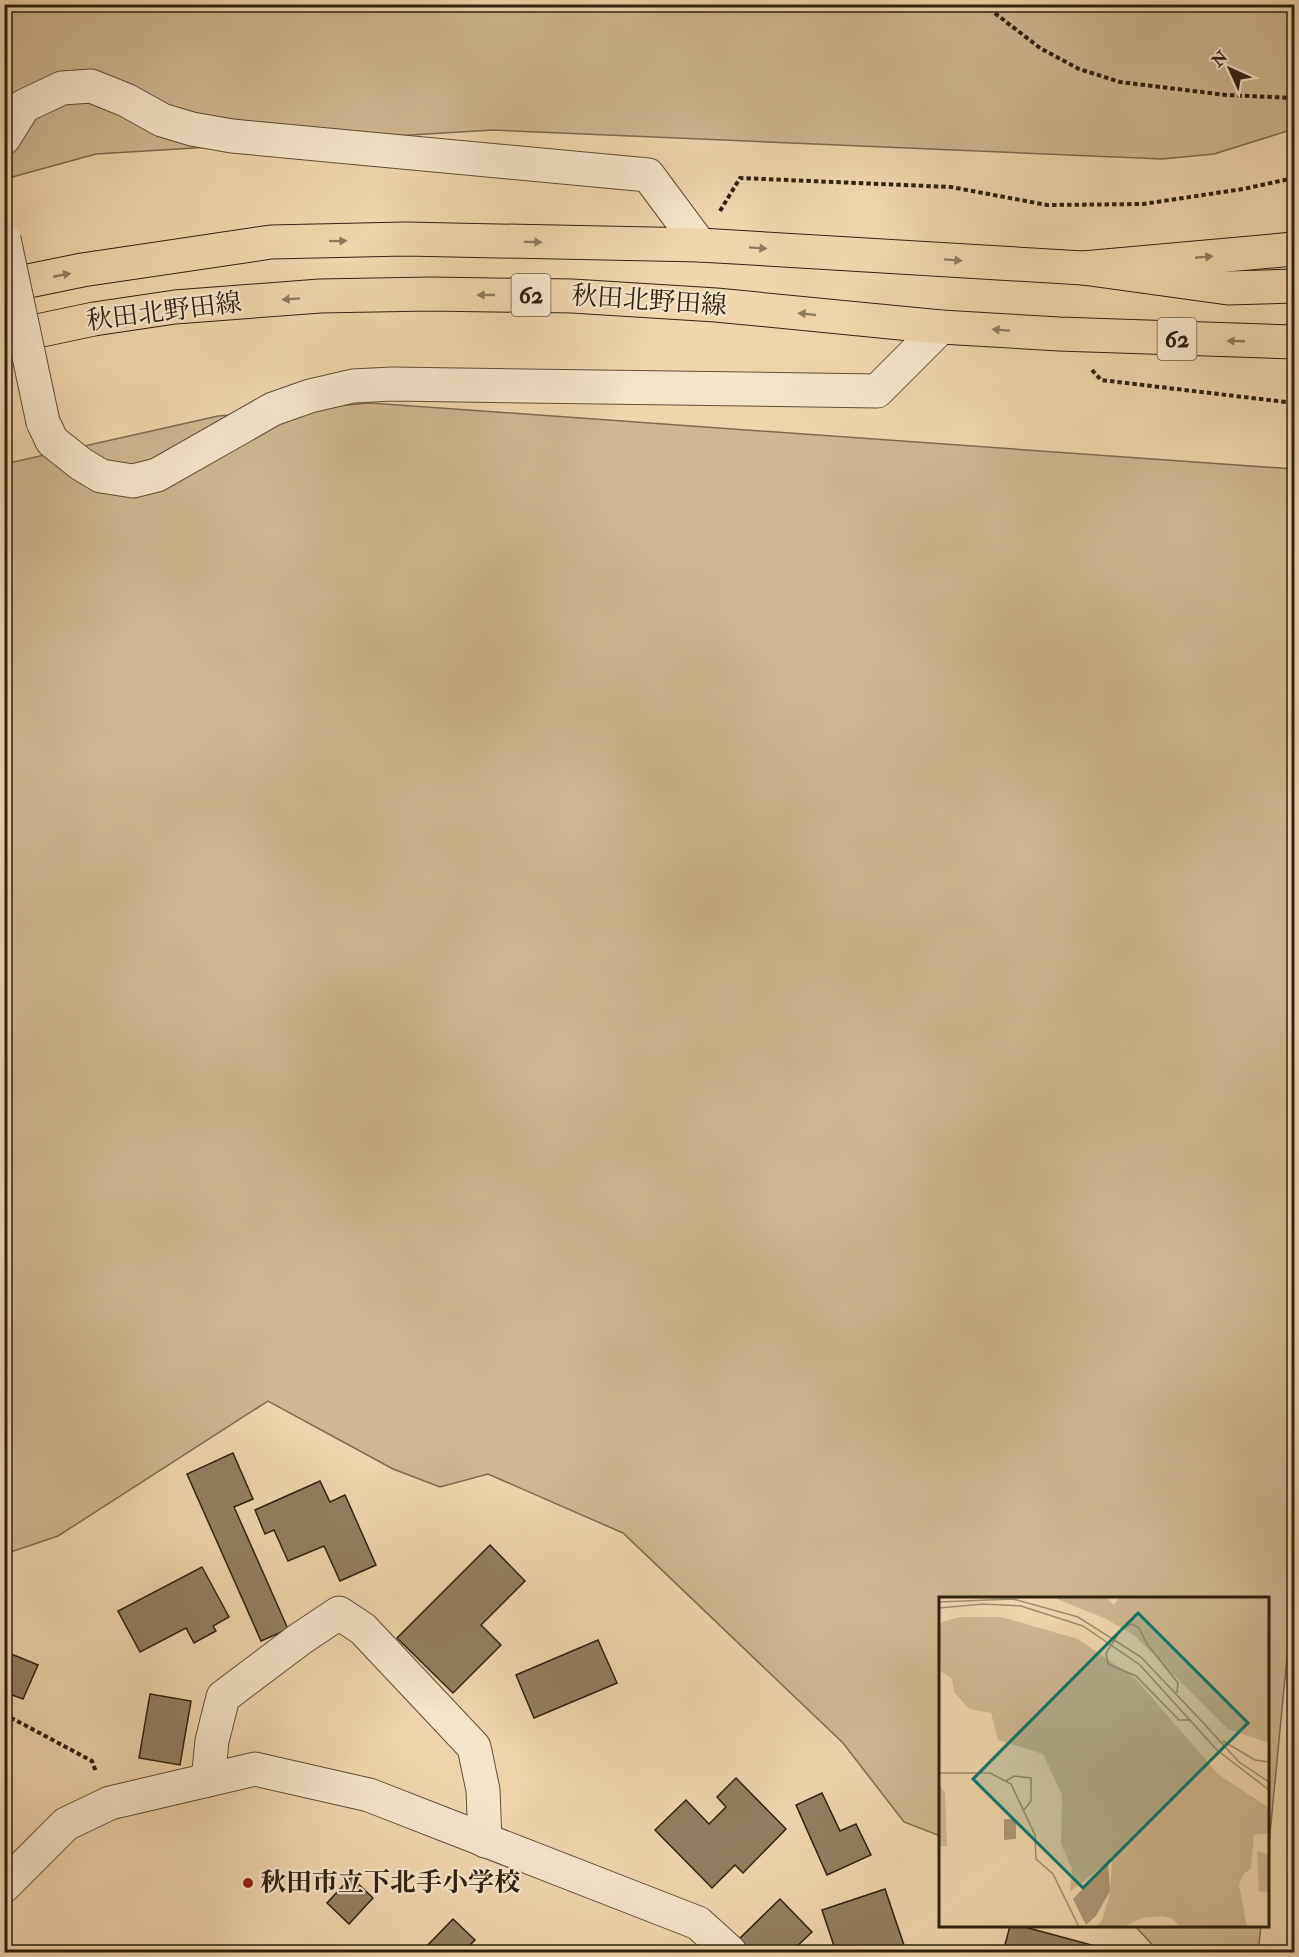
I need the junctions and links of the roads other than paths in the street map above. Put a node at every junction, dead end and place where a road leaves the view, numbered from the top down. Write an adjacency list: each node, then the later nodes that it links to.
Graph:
1 (4, 138): 3 (street)
2 (4, 238): 8 (street, bridge)
3 (700, 245): 5 (main road, 秋田北野田線 / 62, one-way to 5); 6 (main road, 秋田北野田線 / 62, one-way to 3)
4 (1294, 249): 5 (main road, 62, one-way to 4)
5 (1083, 268): 7 (main road)
6 (4, 286)
7 (1294, 286)
8 (941, 327): 9 (main road, 秋田北野田線 / 62, one-way to 9); 10 (main road, 秋田北野田線 / 62, one-way to 8)
9 (4, 338)
10 (1294, 342)
11 (208, 1780): 12 (street); 12 (street); 13 (street)
12 (485, 1840): 14 (street)
13 (4, 1886)
14 (730, 1953)

